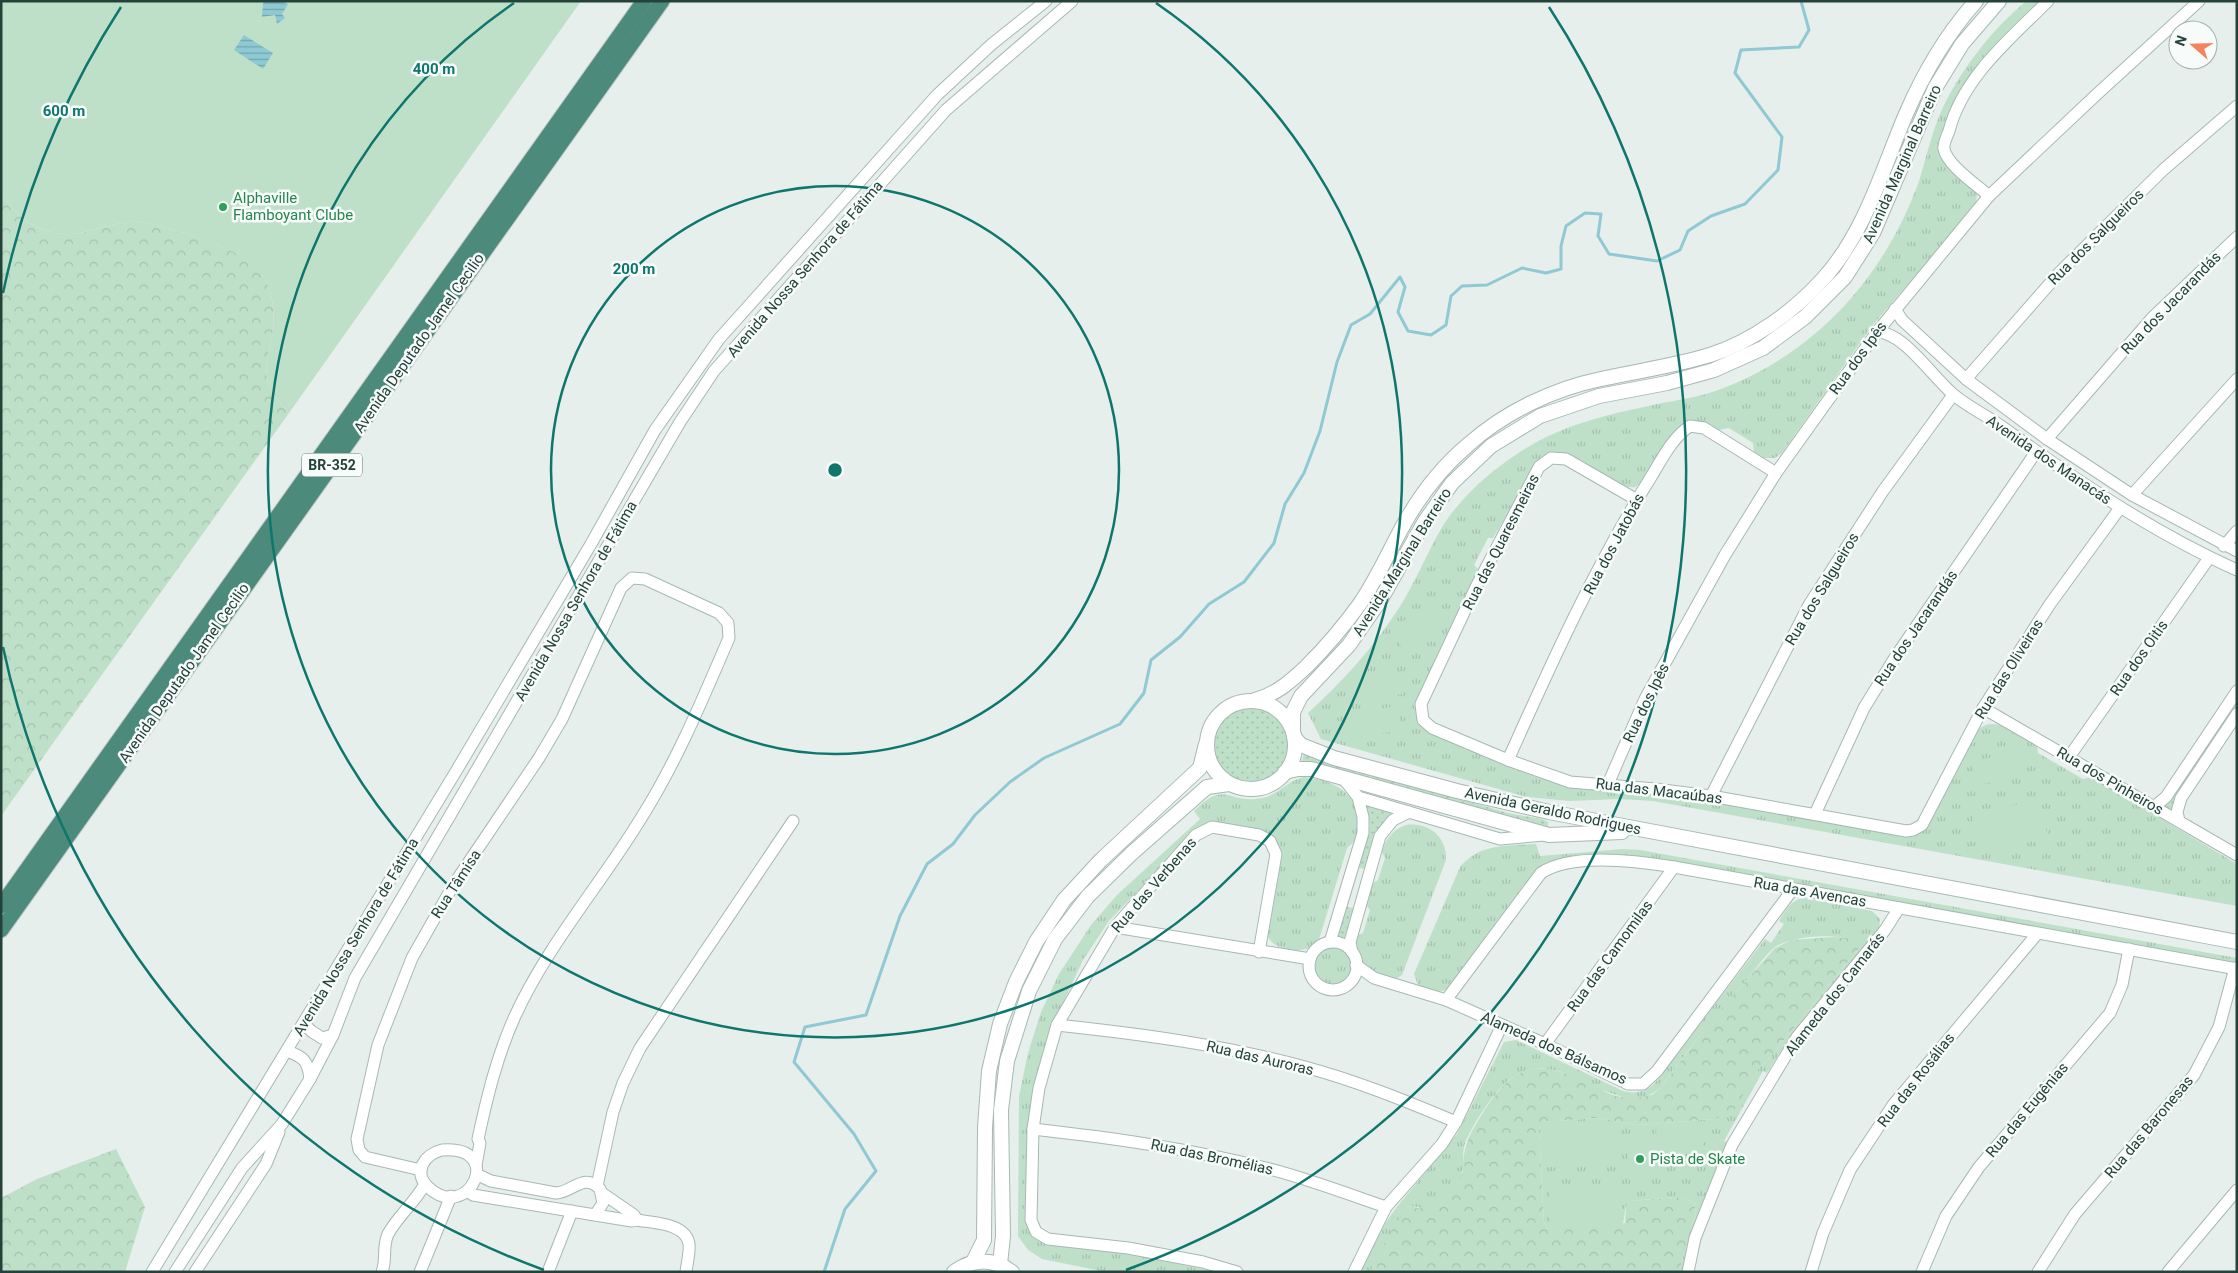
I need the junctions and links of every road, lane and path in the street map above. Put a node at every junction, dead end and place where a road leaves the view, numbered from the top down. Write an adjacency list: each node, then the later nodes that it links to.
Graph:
1 (644, 1): 64 (highway, Avenida Deputado Jamel Cecilio / BR-352)
2 (662, 1): 68 (highway, Avenida Deputado Jamel Cecilio / BR-352)
3 (1046, 1): 81 (street, Avenida Nossa Senhora de Fátima)
4 (1072, 1): 84 (street, Avenida Nossa Senhora de Fátima)
5 (1976, 1): 35 (street, Avenida Marginal Barreiro)
6 (1999, 1): 39 (street, Avenida Marginal Barreiro)
7 (2048, 1): 10 (street)
8 (2199, 1): 10 (street, Rua dos Ipês)
9 (2237, 106): 14 (street, Rua dos Salgueiros)
10 (1989, 196): 12 (street, Rua dos Ipês)
11 (2237, 237): 19 (street, Rua dos Jacarandás)
12 (1895, 309): 13 (street, Rua dos Ipês); 14 (street, Avenida dos Manacás)
13 (1877, 332): 16 (street, Avenida dos Manacás); 22 (street, Rua dos Ipês)
14 (1966, 379): 17 (street, Avenida dos Manacás)
15 (2237, 379): 24 (street)
16 (1953, 394): 18 (street, Avenida dos Manacás); 47 (street, Rua dos Salgueiros)
17 (2010, 411): 18 (street); 19 (street, Avenida dos Manacás)
18 (2001, 426): 20 (street, Avenida dos Manacás)
19 (2047, 439): 21 (street, Avenida dos Manacás)
20 (2036, 452): 23 (street, Avenida dos Manacás); 52 (street, Rua dos Jacarandás)
21 (2090, 467): 23 (street); 24 (street, Avenida dos Manacás)
22 (1776, 473): 25 (street, Rua dos Jatobás); 46 (street, Rua dos Ipês)
23 (2079, 481): 26 (street, Avenida dos Manacás)
24 (2132, 495): 27 (street, Avenida dos Manacás)
25 (1637, 500): 38 (street, Rua das Quaresmeiras); 42 (street, Rua dos Jatobás)
26 (2120, 508): 29 (street, Avenida dos Manacás); 36 (street, Rua das Oliveiras)
27 (2180, 522): 29 (street); 30 (street, Avenida dos Manacás)
28 (2237, 531): 30 (street)
29 (2170, 536): 32 (street, Avenida dos Manacás)
30 (2224, 546): 31 (street, Avenida dos Manacás)
31 (2237, 551)
32 (2209, 558): 33 (street, Avenida dos Manacás); 41 (street, Rua dos Oitis)
33 (2237, 570)
34 (2237, 691): 49 (street)
35 (1255, 700): 39 (street); 40 (street)
36 (1983, 708): 41 (street, Rua dos Pinheiros); 55 (street, Rua das Oliveiras)
37 (2237, 714): 54 (street)
38 (1423, 720): 42 (street, Rua das Macaúbas)
39 (1294, 734): 43 (street); 51 (street, Avenida Geraldo Rodrigues)
40 (1206, 744): 45 (street); 104 (street)
41 (2069, 758): 49 (street, Rua dos Pinheiros)
42 (1508, 760): 46 (street, Rua das Macaúbas)
43 (1285, 772): 44 (street, Avenida Geraldo Rodrigues); 45 (street)
44 (1343, 778): 48 (street); 56 (street, Avenida Geraldo Rodrigues)
45 (1229, 784): 105 (street)
46 (1608, 784): 47 (street, Rua das Macaúbas)
47 (1711, 796): 52 (street, Rua das Macaúbas)
48 (1358, 797): 50 (street, Avenida Geraldo Rodrigues); 60 (street)
49 (2154, 807): 54 (street, Rua dos Pinheiros)
50 (1409, 812): 56 (street, Avenida Geraldo Rodrigues); 61 (street)
51 (1549, 812): 56 (street); 57 (street, Avenida Geraldo Rodrigues)
52 (1814, 814): 55 (street, Rua das Macaúbas)
53 (793, 821): 96 (street)
54 (2179, 821): 58 (street, Rua dos Pinheiros)
55 (1906, 831)
56 (1549, 835): 57 (street, Avenida Geraldo Rodrigues)
57 (1685, 839): 71 (street, Rua das Avencas)
58 (2237, 855)
59 (1674, 867): 62 (street, Rua das Avencas); 80 (street, Rua das Avencas); 85 (street, Rua das Camomilas)
60 (1352, 869): 61 (street); 63 (street)
61 (1367, 873): 65 (street)
62 (1793, 889): 66 (street, Rua das Avencas); 85 (street, Alameda dos Bálsamos)
63 (1343, 901): 65 (street); 70 (street)
64 (1, 906)
65 (1358, 906): 74 (street)
66 (1899, 908): 69 (street, Rua das Avencas); 116 (street, Alameda dos Camarás)
67 (1115, 927): 73 (street); 73 (street, Rua das Verbenas); 82 (street, Rua das Verbenas)
68 (1, 930)
69 (2038, 934): 72 (street, Rua das Avencas); 117 (street, Rua das Rosálias)
70 (1330, 942): 74 (street); 75 (street)
71 (2237, 942)
72 (2129, 949): 77 (street, Rua das Avencas); 118 (street, Rua das Eugênias)
73 (1259, 952): 75 (street)
74 (1352, 952): 76 (street)
75 (1310, 959): 79 (street, Alameda dos Bálsamos)
76 (1356, 965): 78 (street, Alameda dos Bálsamos); 79 (street)
77 (2236, 968): 119 (street, Rua das Baronesas)
78 (1374, 978): 79 (street, Alameda dos Bálsamos); 80 (street, Alameda dos Bálsamos)
79 (1350, 982)
80 (1446, 1000): 83 (street, Alameda dos Bálsamos)
81 (304, 1023): 84 (street); 86 (street, Avenida Nossa Senhora de Fátima)
82 (1057, 1025): 88 (street, Rua das Auroras); 90 (street, Rua das Verbenas)
83 (1502, 1025): 85 (street, Alameda dos Bálsamos); 88 (street)
84 (333, 1035): 87 (street, Avenida Nossa Senhora de Fátima)
85 (1545, 1044)
86 (287, 1051): 87 (street); 106 (street, Avenida Nossa Senhora de Fátima)
87 (310, 1079): 89 (street, Avenida Nossa Senhora de Fátima)
88 (1456, 1122): 100 (street)
89 (282, 1124): 107 (street, Avenida Nossa Senhora de Fátima); 108 (street)
90 (1033, 1129): 100 (street, Rua das Bromélias); 114 (street, Rua das Verbenas)
91 (478, 1139): 92 (street); 93 (street, Rua Tâmisa); 94 (street)
92 (459, 1151): 93 (street); 94 (street)
93 (421, 1170): 95 (street)
94 (477, 1170): 96 (street); 98 (street)
95 (425, 1184): 99 (street); 109 (street)
96 (600, 1190): 102 (street); 103 (street)
97 (2237, 1190): 120 (street)
98 (467, 1191): 99 (street); 101 (street)
99 (451, 1196): 110 (street)
100 (1386, 1207): 115 (street)
101 (572, 1211): 102 (street); 111 (street)
102 (595, 1215): 103 (street)
103 (637, 1220): 112 (street)
104 (973, 1262): 105 (street); 113 (street)
105 (1010, 1270)
106 (152, 1272)
107 (175, 1272)
108 (195, 1272)
109 (382, 1272)
110 (420, 1272)
111 (548, 1272)
112 (686, 1272)
113 (954, 1272)
114 (1237, 1272)
115 (1354, 1272)
116 (1688, 1272)
117 (1811, 1272)
118 (1922, 1272)
119 (2038, 1272)
120 (2168, 1272)

